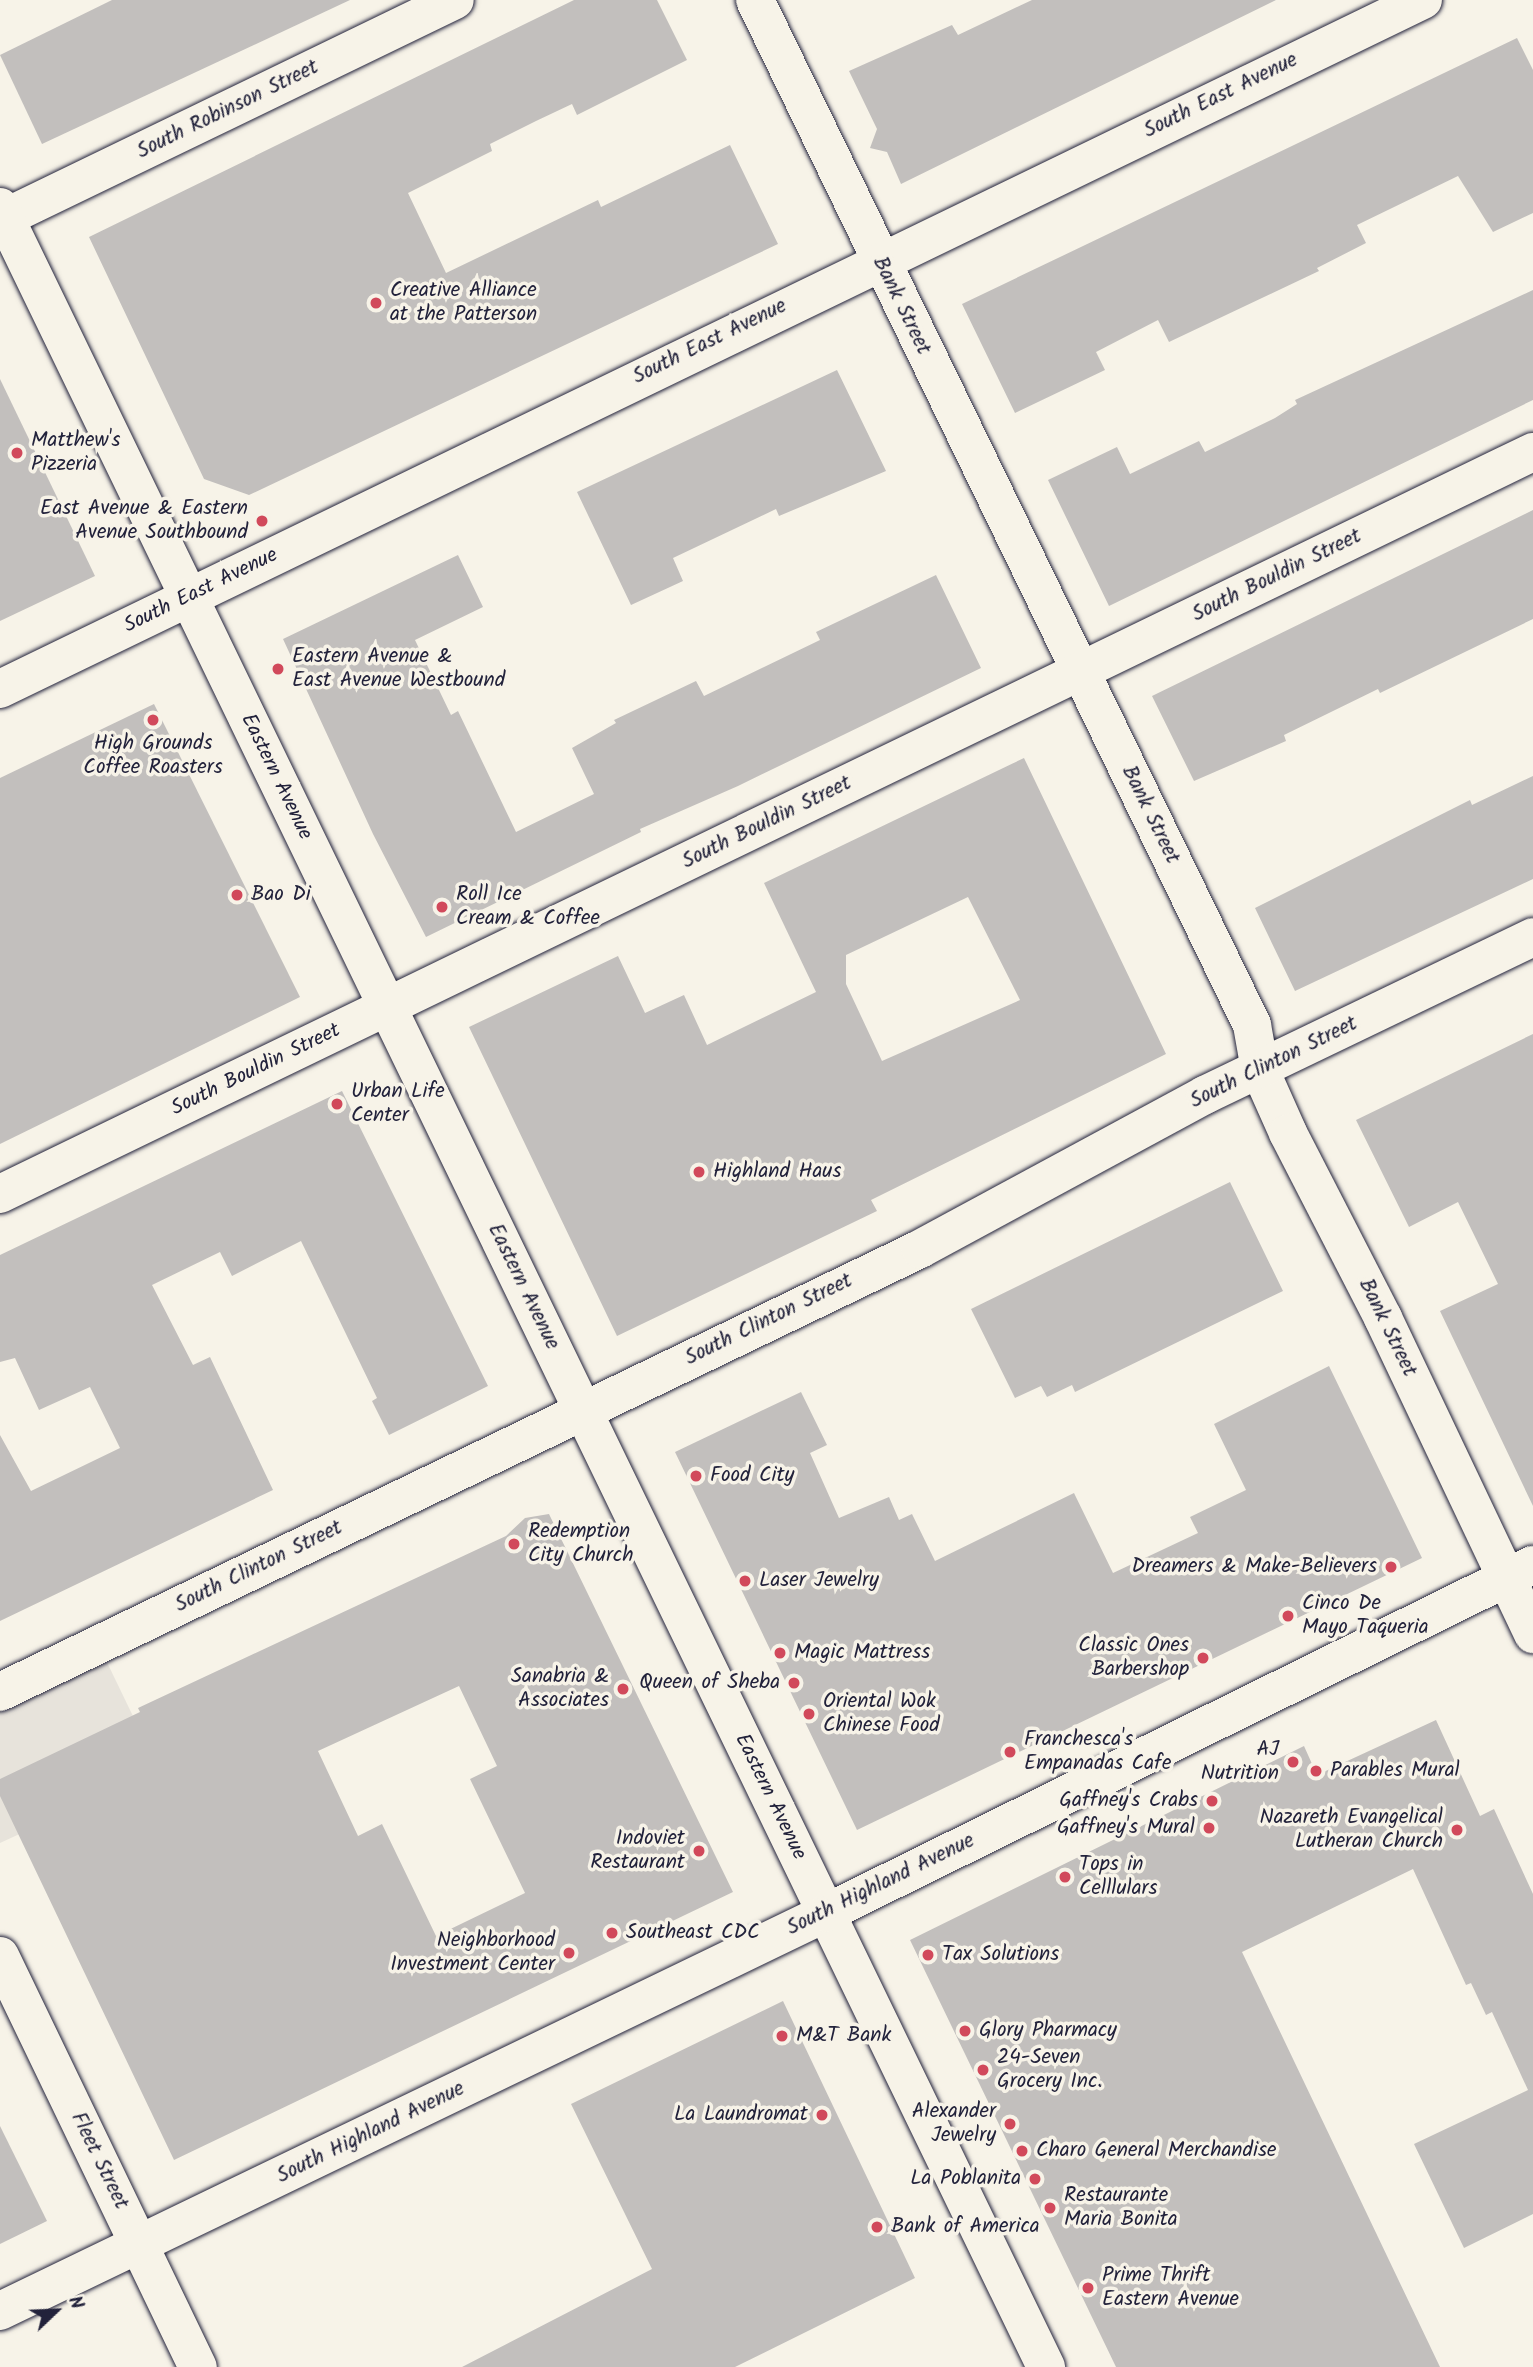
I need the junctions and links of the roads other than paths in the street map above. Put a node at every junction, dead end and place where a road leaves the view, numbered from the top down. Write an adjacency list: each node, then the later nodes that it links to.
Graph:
1 (455, 0): 4 (street, South Robinson Street)
2 (755, 0): 5 (street, Bank Street)
3 (1423, 0): 5 (street, South East Avenue)
4 (2, 215): 7 (street, Eastern Avenue)
5 (879, 261): 7 (street, South East Avenue); 8 (street, Bank Street)
6 (1533, 452): 8 (street, South Bouldin Street)
7 (189, 597): 9 (street, South East Avenue); 11 (street, Eastern Avenue)
8 (1080, 671): 11 (street, South Bouldin Street); 12 (street, Bank Street)
9 (0, 689)
10 (1533, 937): 12 (street, South Clinton Street)
11 (388, 1006): 13 (street, South Bouldin Street); 14 (street, Eastern Avenue)
12 (1260, 1070): 14 (street, South Clinton Street); 15 (street, Bank Street)
13 (0, 1194)
14 (582, 1410): 17 (street, South Clinton Street); 18 (street, Eastern Avenue)
15 (1520, 1571): 16 (street, Bank Street); 18 (street, South Highland Avenue)
16 (1533, 1634)
17 (0, 1692)
18 (826, 1913): 20 (street, South Highland Avenue); 23 (street, Eastern Avenue)
19 (0, 1956): 20 (street, Fleet Street)
20 (139, 2244): 21 (street, South Highland Avenue); 22 (street, Fleet Street)
21 (0, 2311)
22 (198, 2367)
23 (1046, 2367)

